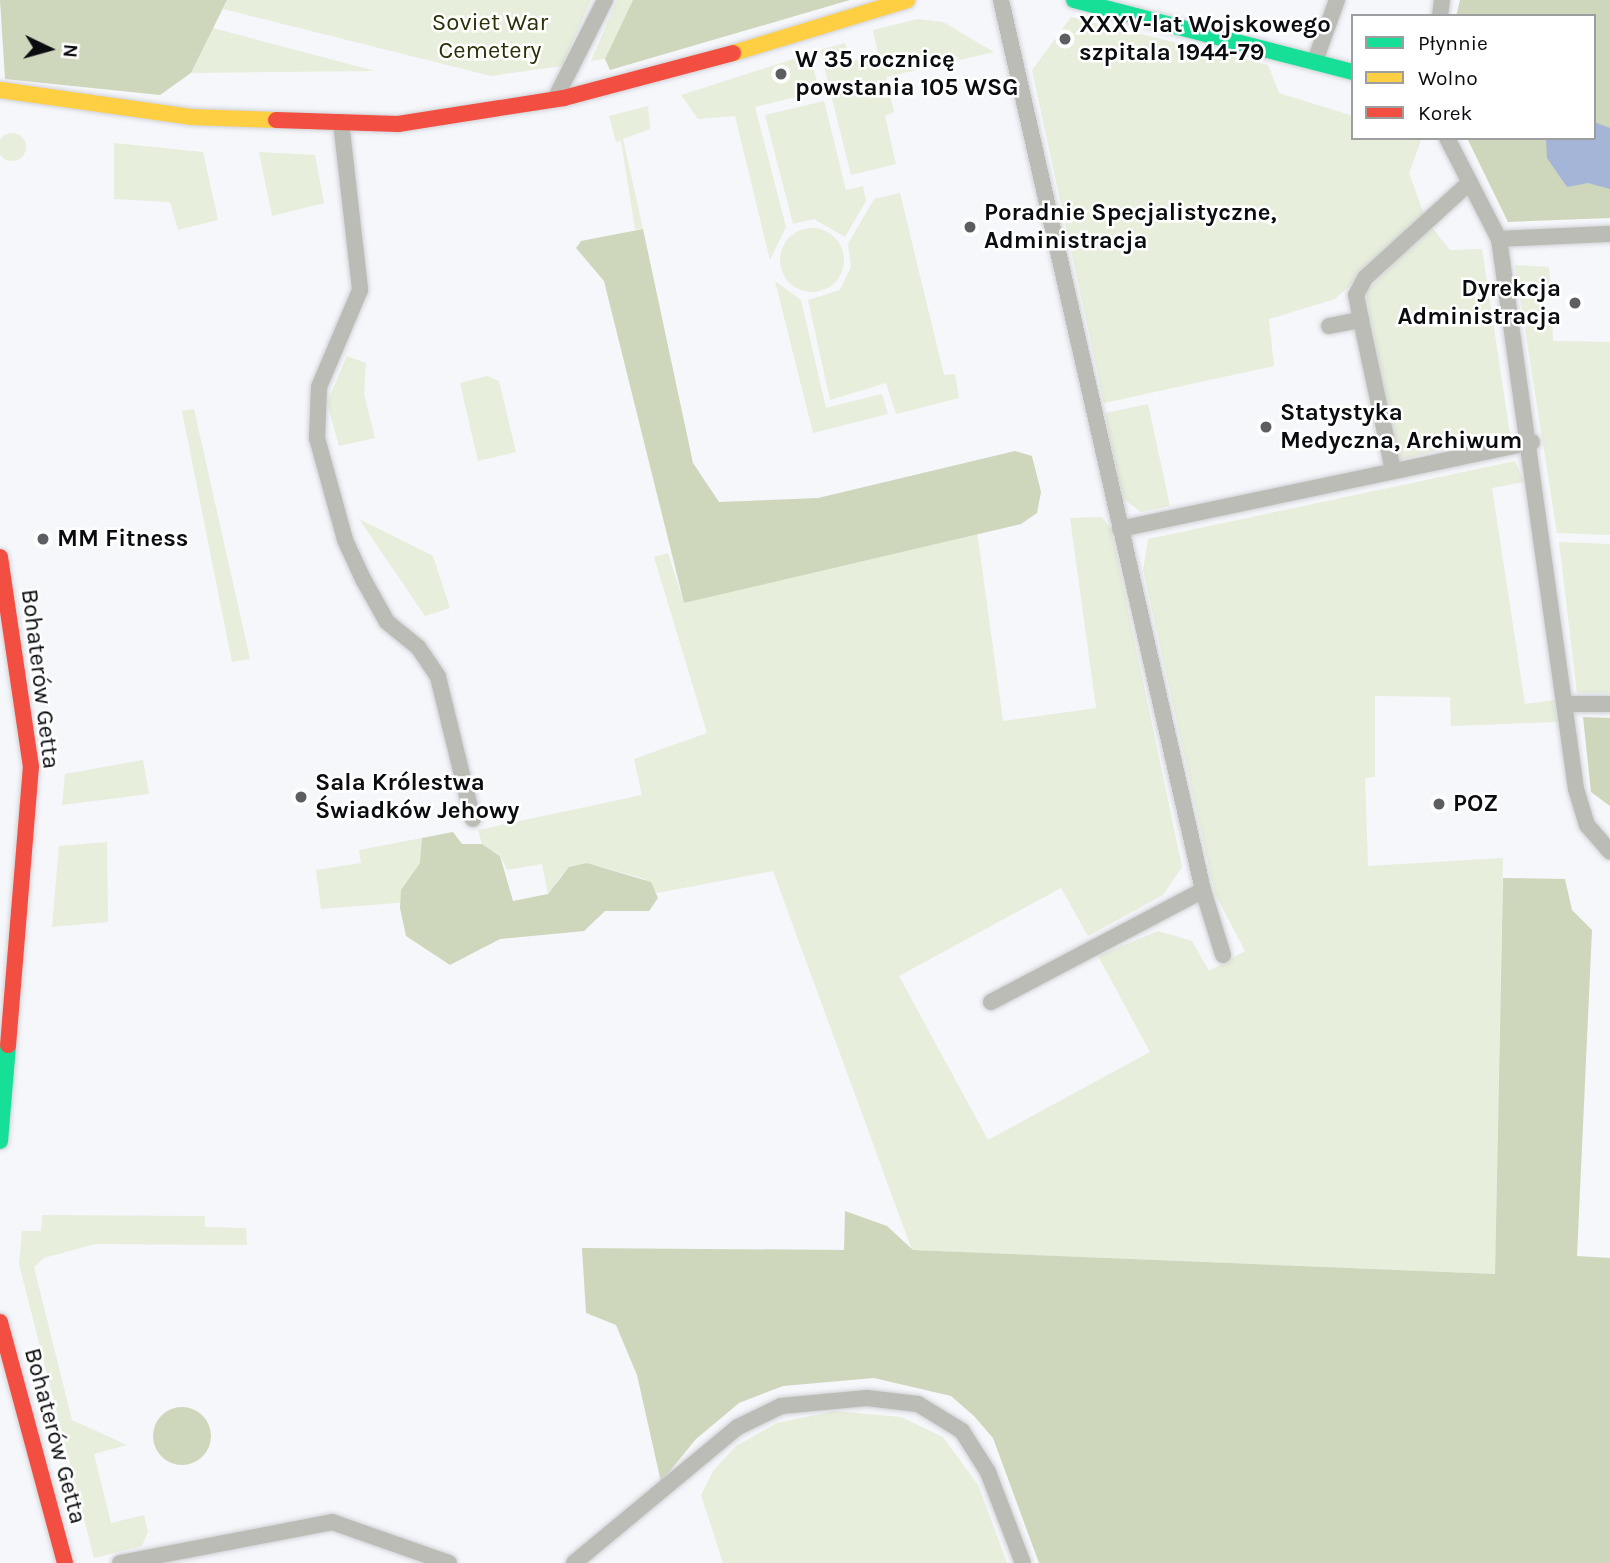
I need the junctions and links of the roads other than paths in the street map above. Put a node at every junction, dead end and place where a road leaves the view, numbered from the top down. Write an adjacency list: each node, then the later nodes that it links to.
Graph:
1 (606, 0): 10 (lane)
2 (907, 0): 10 (street)
3 (1001, 0): 20 (lane)
4 (1074, 0): 6 (street)
5 (1337, 0): 7 (lane)
6 (1097, 2): 7 (street)
7 (1315, 61): 8 (street)
8 (1351, 71)
9 (0, 90): 11 (street)
10 (555, 99): 11 (street)
11 (341, 122): 24 (lane)
12 (1448, 140): 13 (lane)
13 (1469, 183): 15 (lane); 16 (lane)
14 (1610, 234): 15 (lane)
15 (1499, 239): 18 (lane)
16 (1361, 320): 17 (lane); 19 (lane)
17 (1329, 326)
18 (1532, 442): 19 (lane); 22 (lane)
19 (1393, 471): 20 (lane)
20 (1120, 528): 26 (lane)
21 (0, 557): 29 (street, Bohaterów Getta)
22 (1566, 704): 23 (lane); 25 (lane)
23 (1610, 704)
24 (473, 819)
25 (1610, 851)
26 (1203, 890): 27 (lane); 28 (lane)
27 (1223, 955)
28 (990, 1002)
29 (0, 1141)
30 (0, 1322): 31 (street, Bohaterów Getta)
31 (65, 1563)
32 (120, 1563): 33 (lane)
33 (449, 1563)
34 (574, 1563): 35 (lane)
35 (1023, 1563)

